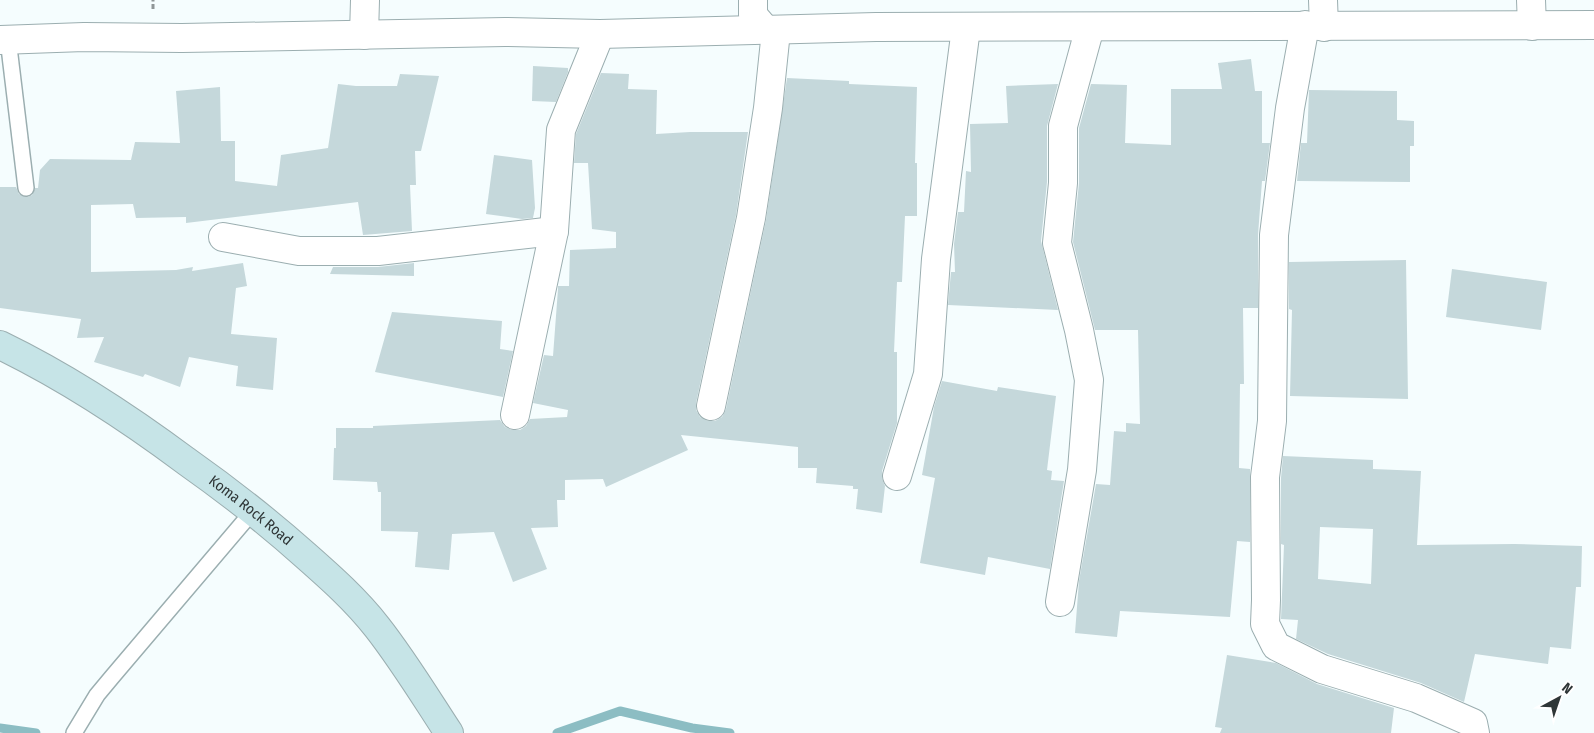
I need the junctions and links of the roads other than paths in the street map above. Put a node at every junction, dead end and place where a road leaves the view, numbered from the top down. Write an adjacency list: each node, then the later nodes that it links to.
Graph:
1 (365, 0): 11 (street)
2 (753, 0): 9 (street)
3 (1323, 0): 6 (street)
4 (1531, 13): 5 (street); 6 (street)
5 (1594, 25)
6 (1314, 26): 7 (street); 24 (street)
7 (1090, 27): 8 (street); 21 (street)
8 (966, 28): 9 (street); 19 (street)
9 (770, 30): 10 (street); 17 (street)
10 (600, 34): 11 (street); 14 (street)
11 (364, 35): 12 (street)
12 (4, 39): 13 (lane)
13 (26, 188)
14 (554, 231): 15 (street); 18 (street)
15 (223, 237)
16 (0, 345): 20 (main road, Koma Rock Road)
17 (711, 406)
18 (516, 415)
19 (897, 476)
20 (253, 511): 22 (lane); 23 (main road, Koma Rock Road)
21 (1060, 602)
22 (76, 730)
23 (450, 733)
24 (1475, 733)

